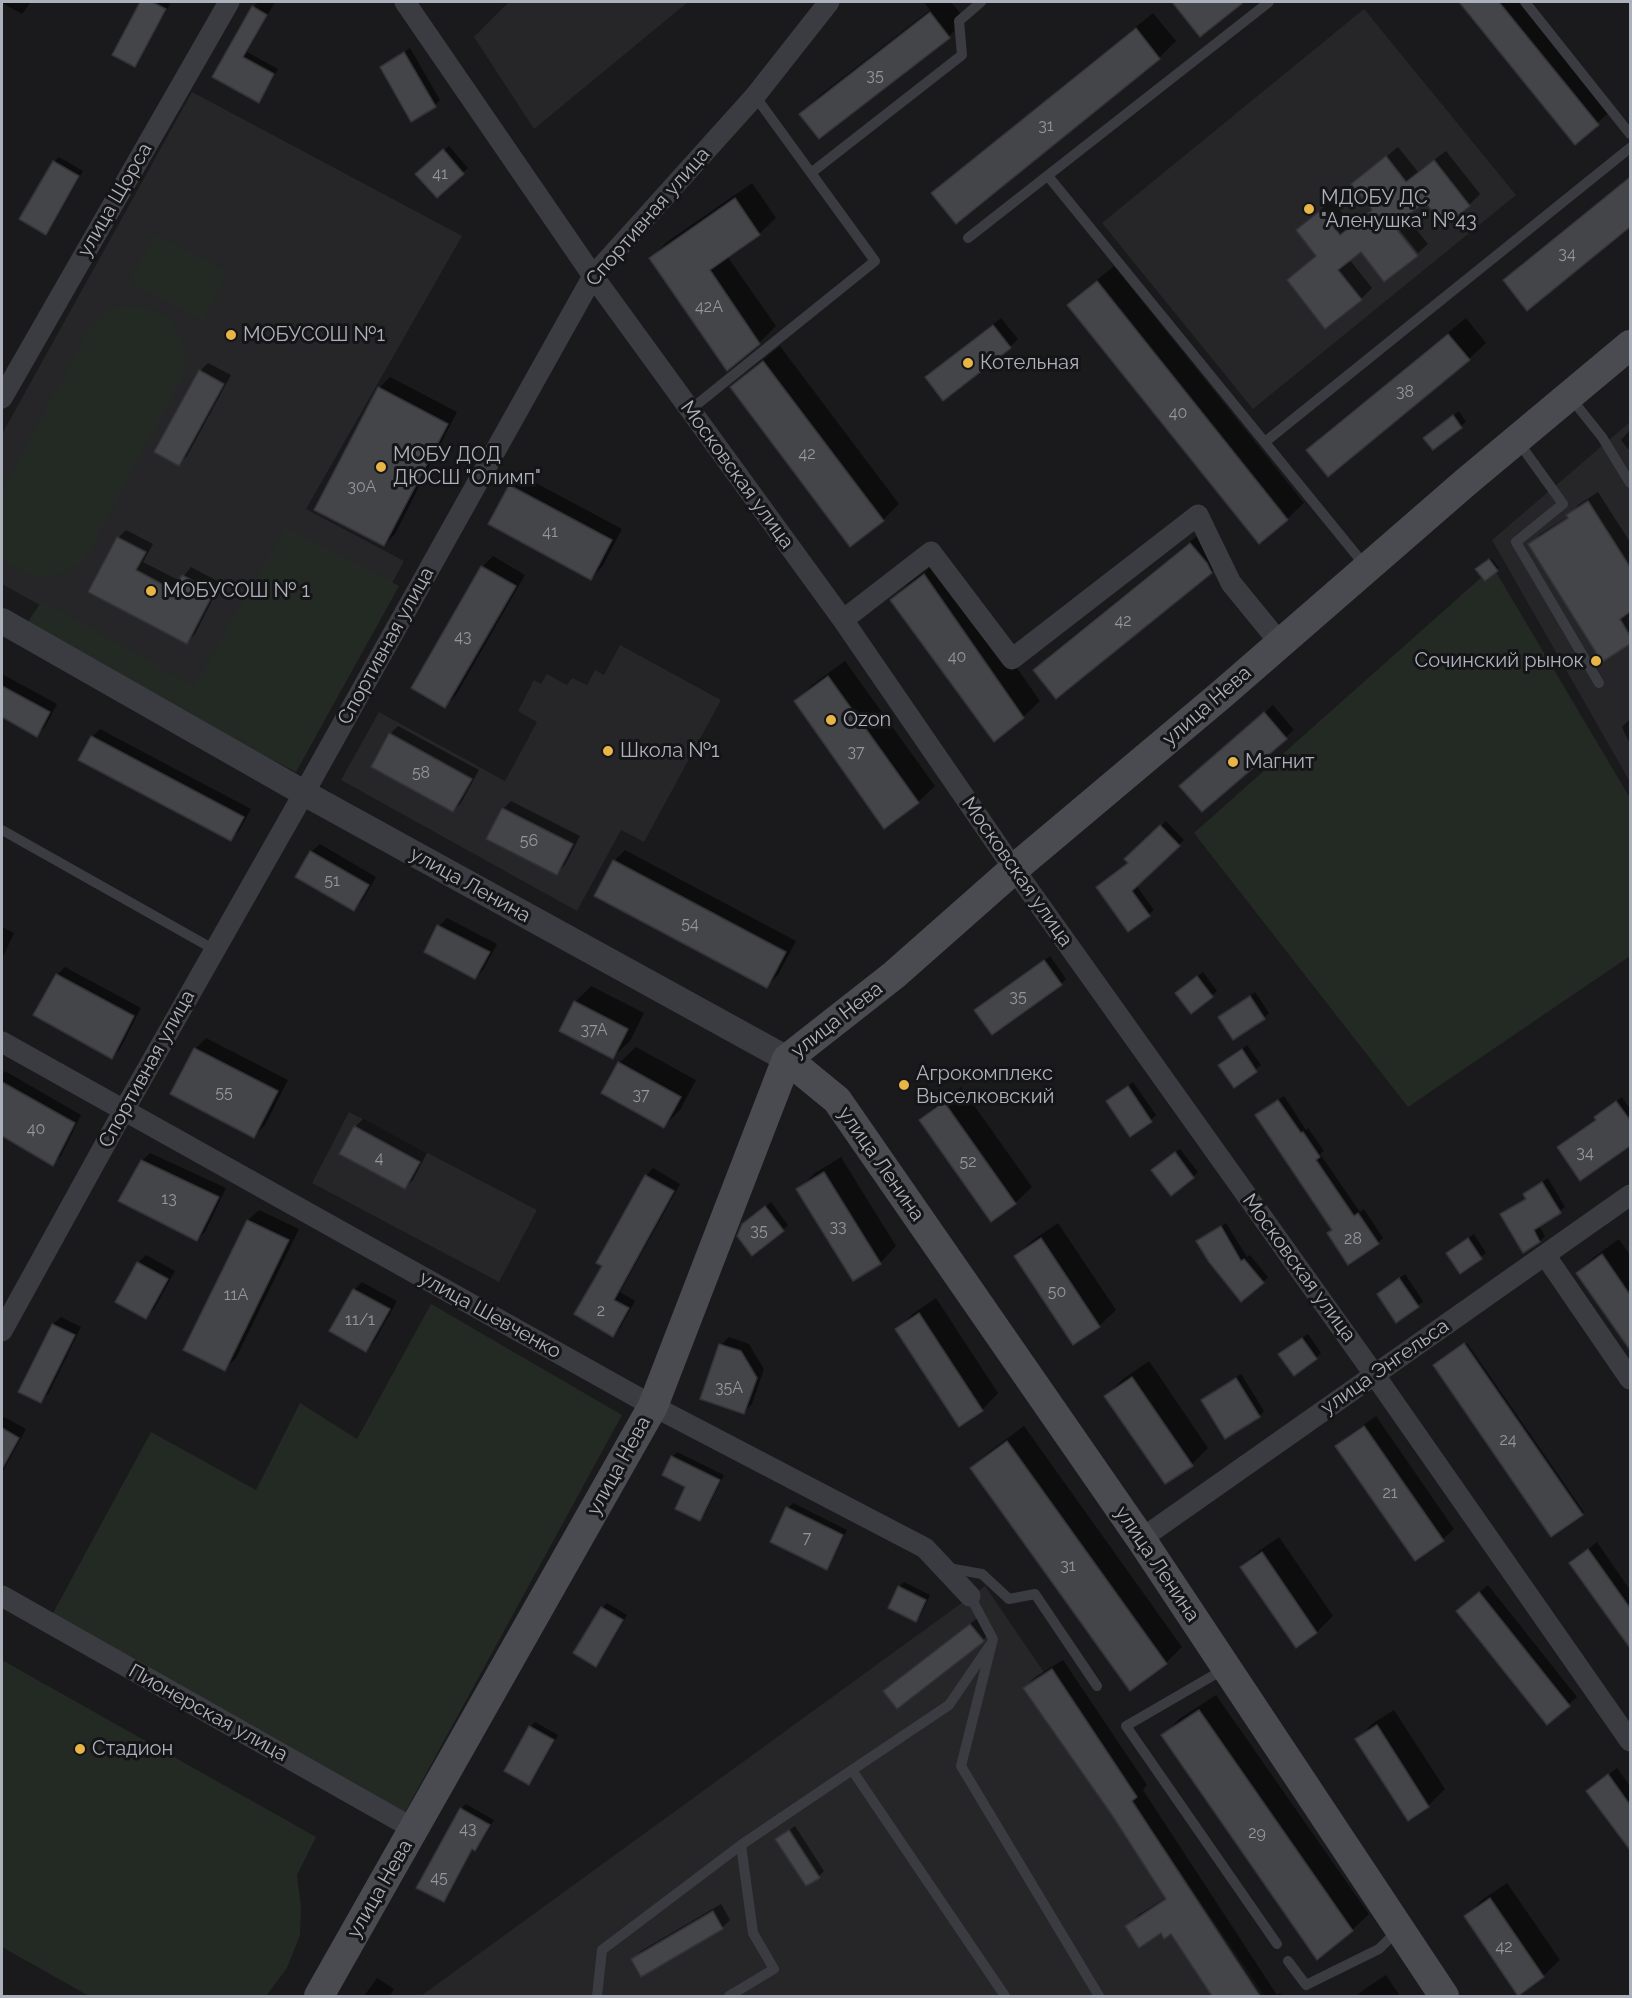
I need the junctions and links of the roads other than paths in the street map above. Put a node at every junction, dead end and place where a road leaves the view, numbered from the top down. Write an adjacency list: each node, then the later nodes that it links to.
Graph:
1 (229, 2): 16 (street, улица Щорса)
2 (405, 2): 13 (street, Московская улица)
3 (829, 2): 7 (street, Спортивная улица)
4 (981, 2): 10 (lane)
5 (1269, 2): 11 (lane)
6 (1525, 2): 8 (lane)
7 (755, 96): 10 (lane); 13 (street, Спортивная улица)
8 (1630, 134)
9 (1630, 148): 19 (lane)
10 (810, 172): 17 (lane)
11 (1048, 176): 12 (lane); 19 (lane)
12 (968, 238)
13 (593, 276): 17 (street, Московская улица); 26 (street, Спортивная улица)
14 (1630, 345): 15 (main road, улица Нева)
15 (1570, 397): 18 (main road, улица Нева); 20 (lane)
16 (2, 398)
17 (690, 410): 22 (street, Московская улица)
18 (1517, 440): 21 (main road, улица Нева); 25 (lane)
19 (1265, 442): 21 (lane)
20 (1630, 483)
21 (1367, 568): 24 (main road, улица Нева)
22 (843, 620): 24 (street); 28 (street, Московская улица)
23 (2, 621): 26 (street, улица Ленина)
24 (1280, 643): 28 (main road, улица Нева)
25 (1599, 683)
26 (304, 793): 29 (street, Спортивная улица); 31 (street, улица Ленина)
27 (2, 830): 29 (lane)
28 (1014, 869): 31 (main road, улица Нева); 36 (street, Московская улица)
29 (215, 950): 32 (street, Спортивная улица)
30 (2, 1042): 32 (street, улица Шевченко)
31 (787, 1059): 38 (main road, улица Нева); 39 (main road, улица Ленина)
32 (124, 1110): 35 (street, Спортивная улица); 38 (street, улица Шевченко)
33 (1630, 1195): 34 (street, улица Энгельса)
34 (1545, 1255): 36 (street, улица Энгельса); 37 (street)
35 (2, 1331)
36 (1374, 1374): 39 (street, улица Энгельса); 46 (street, Московская улица)
37 (1630, 1379)
38 (653, 1406): 40 (street, улица Шевченко); 48 (main road, улица Нева)
39 (1141, 1539): 44 (main road, улица Ленина)
40 (943, 1567): 42 (street, улица Шевченко); 45 (lane)
41 (2, 1596): 48 (street, Пионерская улица)
42 (970, 1596): 43 (lane)
43 (993, 1639): 47 (lane); 57 (lane)
44 (1226, 1667): 50 (main road, улица Ленина); 51 (lane)
45 (1097, 1686)
46 (1630, 1741)
47 (852, 1770): 49 (lane); 56 (lane)
48 (414, 1830): 53 (main road, улица Нева)
49 (741, 1845): 54 (lane); 55 (lane)
50 (1399, 1928): 52 (lane); 58 (main road, улица Ленина)
51 (1277, 1944)
52 (1288, 1961)
53 (319, 1996)
54 (597, 1996)
55 (729, 1996)
56 (1005, 1996)
57 (1099, 1996)
58 (1444, 1996)

